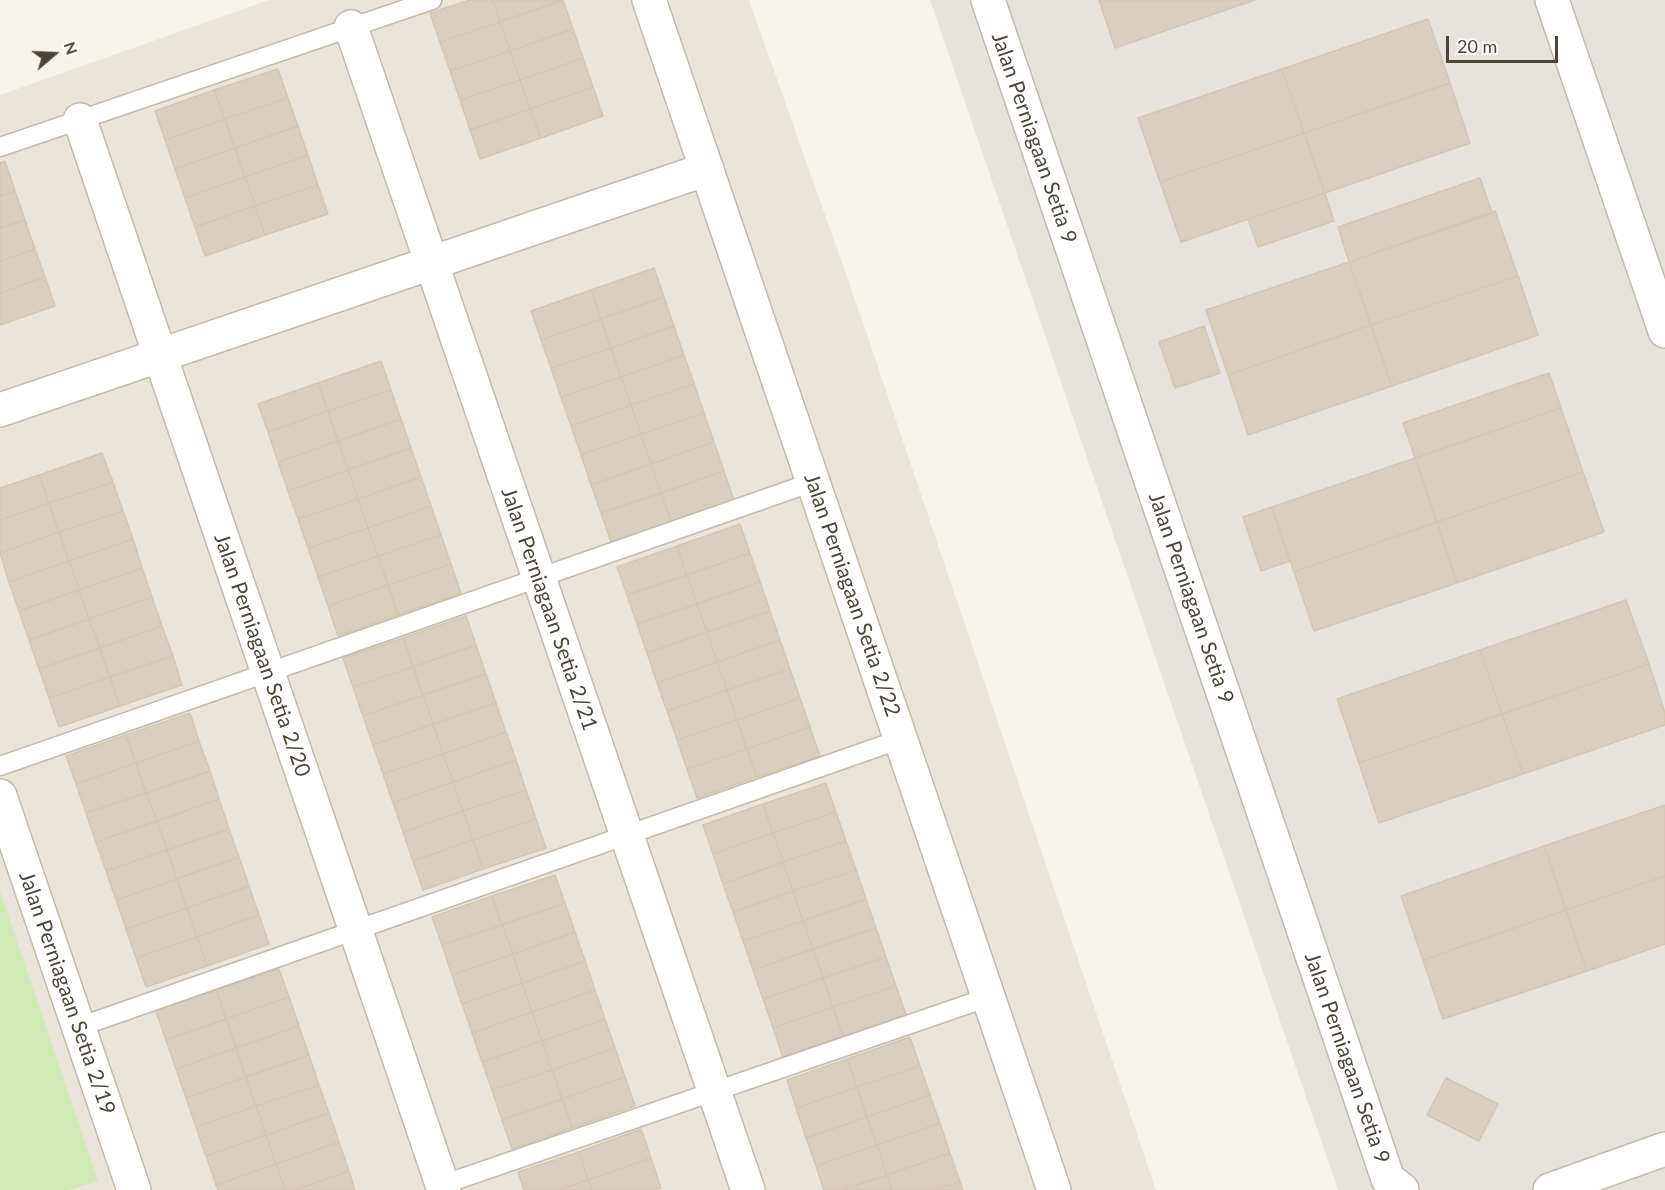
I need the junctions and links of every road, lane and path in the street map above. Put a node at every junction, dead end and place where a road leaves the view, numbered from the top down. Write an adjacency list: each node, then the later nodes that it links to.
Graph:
1 (432, 0): 5 (lane)
2 (649, 0): 8 (street, Jalan Perniagaan Setia 2/22)
3 (987, 0): 29 (street, Jalan Perniagaan Setia 9)
4 (1552, 0): 10 (street)
5 (351, 27): 6 (lane); 9 (street, Jalan Perniagaan Setia 2/21)
6 (80, 120): 7 (lane); 11 (street, Jalan Perniagaan Setia 2/20)
7 (0, 147)
8 (707, 169): 9 (street); 13 (street, Jalan Perniagaan Setia 2/22)
9 (432, 263): 11 (street); 14 (street, Jalan Perniagaan Setia 2/21)
10 (1665, 331)
11 (160, 355): 12 (street); 15 (street, Jalan Perniagaan Setia 2/20)
12 (0, 410)
13 (813, 482): 14 (lane); 16 (street, Jalan Perniagaan Setia 2/22)
14 (539, 578): 15 (lane); 19 (street, Jalan Perniagaan Setia 2/21)
15 (268, 673): 17 (lane); 20 (street, Jalan Perniagaan Setia 2/20)
16 (901, 739): 19 (lane); 21 (street, Jalan Perniagaan Setia 2/22)
17 (0, 766)
18 (0, 796): 22 (street, Jalan Perniagaan Setia 2/19)
19 (627, 835): 20 (lane); 23 (street, Jalan Perniagaan Setia 2/21)
20 (356, 930): 22 (lane); 25 (street, Jalan Perniagaan Setia 2/20)
21 (989, 997): 23 (lane); 28 (street, Jalan Perniagaan Setia 2/22)
22 (79, 1027): 26 (street, Jalan Perniagaan Setia 2/19)
23 (714, 1092): 25 (lane); 27 (street, Jalan Perniagaan Setia 2/21)
24 (1665, 1149): 30 (street)
25 (438, 1188)
26 (134, 1190)
27 (748, 1190)
28 (1054, 1190)
29 (1402, 1190)
30 (1550, 1190)

